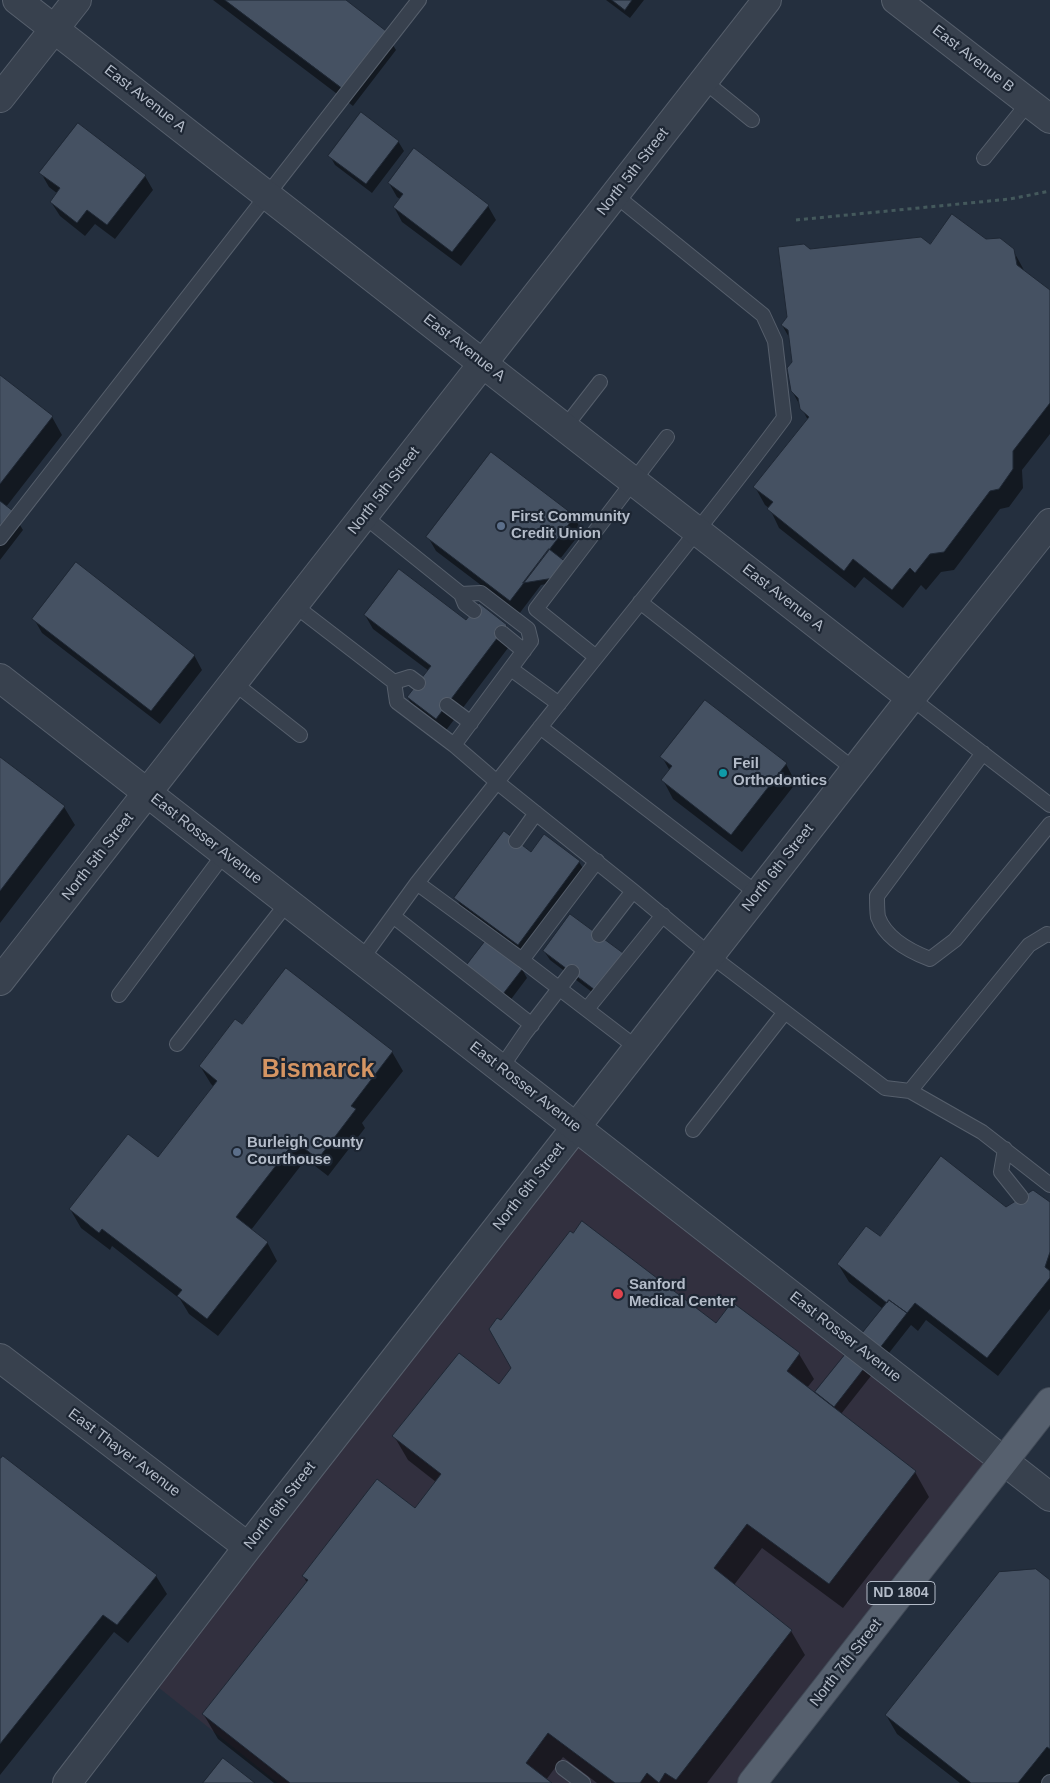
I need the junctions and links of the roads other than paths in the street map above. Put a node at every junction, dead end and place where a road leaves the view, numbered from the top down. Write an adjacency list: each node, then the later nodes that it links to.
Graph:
1 (17, 0): 6 (street, East Avenue A)
2 (77, 0): 6 (street)
3 (419, 0): 13 (lane)
4 (767, 0): 7 (street, North 5th Street)
5 (896, 0): 9 (street, East Avenue B)
6 (54, 29): 8 (street); 13 (street, East Avenue A)
7 (704, 81): 11 (lane); 14 (street, North 5th Street)
8 (0, 98)
9 (1029, 102): 10 (street, East Avenue B); 12 (lane)
10 (1050, 119)
11 (752, 120)
12 (984, 158)
13 (268, 195): 15 (street, East Avenue A); 23 (lane)
14 (615, 195): 15 (street, North 5th Street); 22 (lane)
15 (483, 363): 17 (street, East Avenue A); 20 (street, North 5th Street)
16 (600, 382): 17 (lane)
17 (565, 427): 19 (street, East Avenue A)
18 (667, 437): 19 (lane)
19 (634, 481): 22 (street, East Avenue A); 30 (lane)
20 (364, 516): 24 (lane); 26 (street, North 5th Street)
21 (1050, 523): 36 (street, North 6th Street)
22 (698, 531): 25 (lane); 36 (street, East Avenue A)
23 (0, 538)
24 (461, 594): 27 (lane); 29 (lane)
25 (640, 602): 30 (lane); 44 (lane)
26 (294, 605): 33 (lane); 34 (street, North 5th Street)
27 (474, 611)
28 (502, 633): 29 (lane)
29 (524, 650): 31 (lane)
30 (596, 657): 37 (lane)
31 (511, 669): 37 (lane); 39 (lane)
32 (0, 678): 46 (street, East Rosser Avenue)
33 (394, 682): 35 (lane); 42 (lane)
34 (234, 683): 41 (lane); 46 (street, North 5th Street)
35 (418, 683)
36 (910, 698): 43 (lane); 44 (street, North 6th Street)
37 (559, 704): 40 (lane)
38 (447, 705): 39 (lane)
39 (471, 723): 42 (lane)
40 (540, 727): 45 (lane); 55 (lane)
41 (300, 736)
42 (454, 745): 45 (lane)
43 (983, 753): 47 (lane); 49 (lane)
44 (855, 770): 55 (street, North 6th Street)
45 (497, 782): 48 (lane); 53 (lane)
46 (148, 793): 51 (street, East Rosser Avenue); 65 (street, North 5th Street)
47 (1050, 805)
48 (536, 814): 50 (lane); 52 (lane)
49 (1050, 824)
50 (516, 841)
51 (224, 854): 56 (street, East Rosser Avenue); 67 (lane)
52 (597, 861): 54 (lane); 63 (lane)
53 (417, 883): 58 (lane); 63 (lane)
54 (633, 891): 57 (lane); 59 (lane)
55 (758, 894): 61 (street, North 6th Street)
56 (288, 902): 62 (street, East Rosser Avenue); 71 (lane)
57 (663, 915): 61 (lane); 68 (lane)
58 (393, 916): 62 (lane); 70 (lane)
59 (599, 935)
60 (1050, 935): 74 (lane)
61 (710, 955): 69 (lane); 72 (street, North 6th Street)
62 (361, 960): 73 (street, East Rosser Avenue)
63 (522, 960): 66 (lane)
64 (572, 972): 66 (lane)
65 (0, 981)
66 (559, 988): 68 (lane); 70 (lane)
67 (119, 995)
68 (587, 1009): 72 (lane)
69 (785, 1012): 74 (lane); 76 (lane)
70 (532, 1025): 73 (lane)
71 (177, 1044)
72 (637, 1048): 75 (street, North 6th Street)
73 (501, 1068): 75 (street, East Rosser Avenue)
74 (910, 1091): 77 (lane)
75 (576, 1127): 82 (street, East Rosser Avenue); 84 (street, North 6th Street)
76 (693, 1130)
77 (1004, 1149): 78 (lane); 79 (lane)
78 (1050, 1184)
79 (1021, 1197)
80 (0, 1358): 84 (street, East Thayer Avenue)
81 (1050, 1402): 82 (main road, North 7th Street / ND 1804)
82 (1004, 1461): 83 (street, East Rosser Avenue); 88 (main road, North 7th Street / ND 1804)
83 (1050, 1497)
84 (248, 1547): 86 (street, North 6th Street)
85 (563, 1768): 87 (lane)
86 (67, 1783)
87 (583, 1783)
88 (752, 1783)

